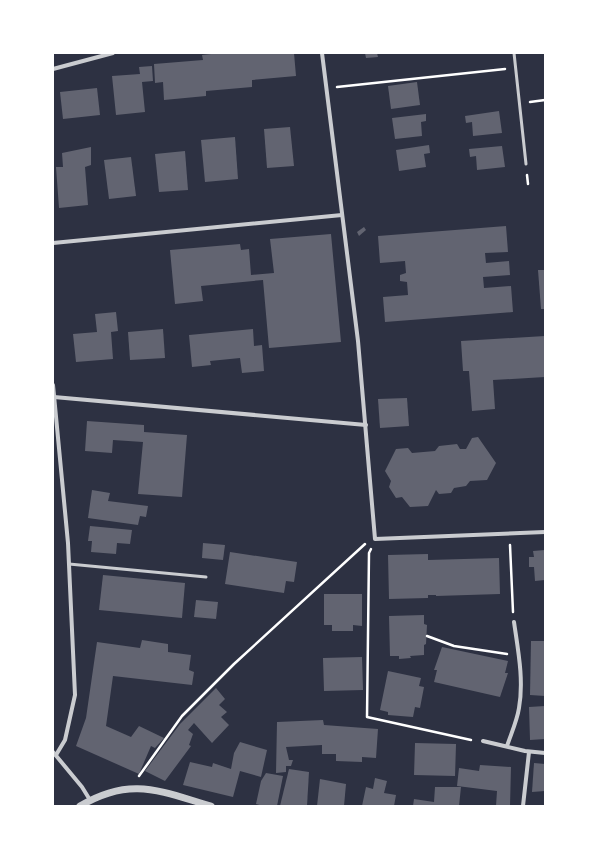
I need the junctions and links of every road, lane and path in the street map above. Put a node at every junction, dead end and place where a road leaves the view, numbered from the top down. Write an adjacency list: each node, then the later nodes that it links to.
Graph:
1 (113, 53): 5 (street)
2 (322, 53): 6 (street)
3 (514, 53): 4 (lane)
4 (516, 68): 6 (path); 7 (lane)
5 (53, 69)
6 (326, 88): 8 (street)
7 (526, 164)
8 (342, 215): 9 (street); 12 (street)
9 (53, 243)
10 (53, 385): 11 (street)
11 (54, 397): 12 (street); 16 (street)
12 (366, 425): 14 (street)
13 (545, 532): 14 (street)
14 (374, 539): 22 (path); 27 (path)
15 (510, 550): 18 (path)
16 (69, 564): 17 (lane); 26 (street)
17 (206, 577)
18 (513, 602)
19 (514, 622): 23 (street)
20 (427, 636): 21 (path)
21 (499, 652)
22 (483, 741): 23 (street)
23 (507, 746): 24 (street)
24 (529, 752): 25 (street); 31 (street)
25 (545, 753)
26 (55, 754): 28 (street)
27 (137, 788): 28 (street); 30 (street)
28 (90, 800): 29 (street)
29 (80, 806)
30 (211, 806)
31 (523, 806)

